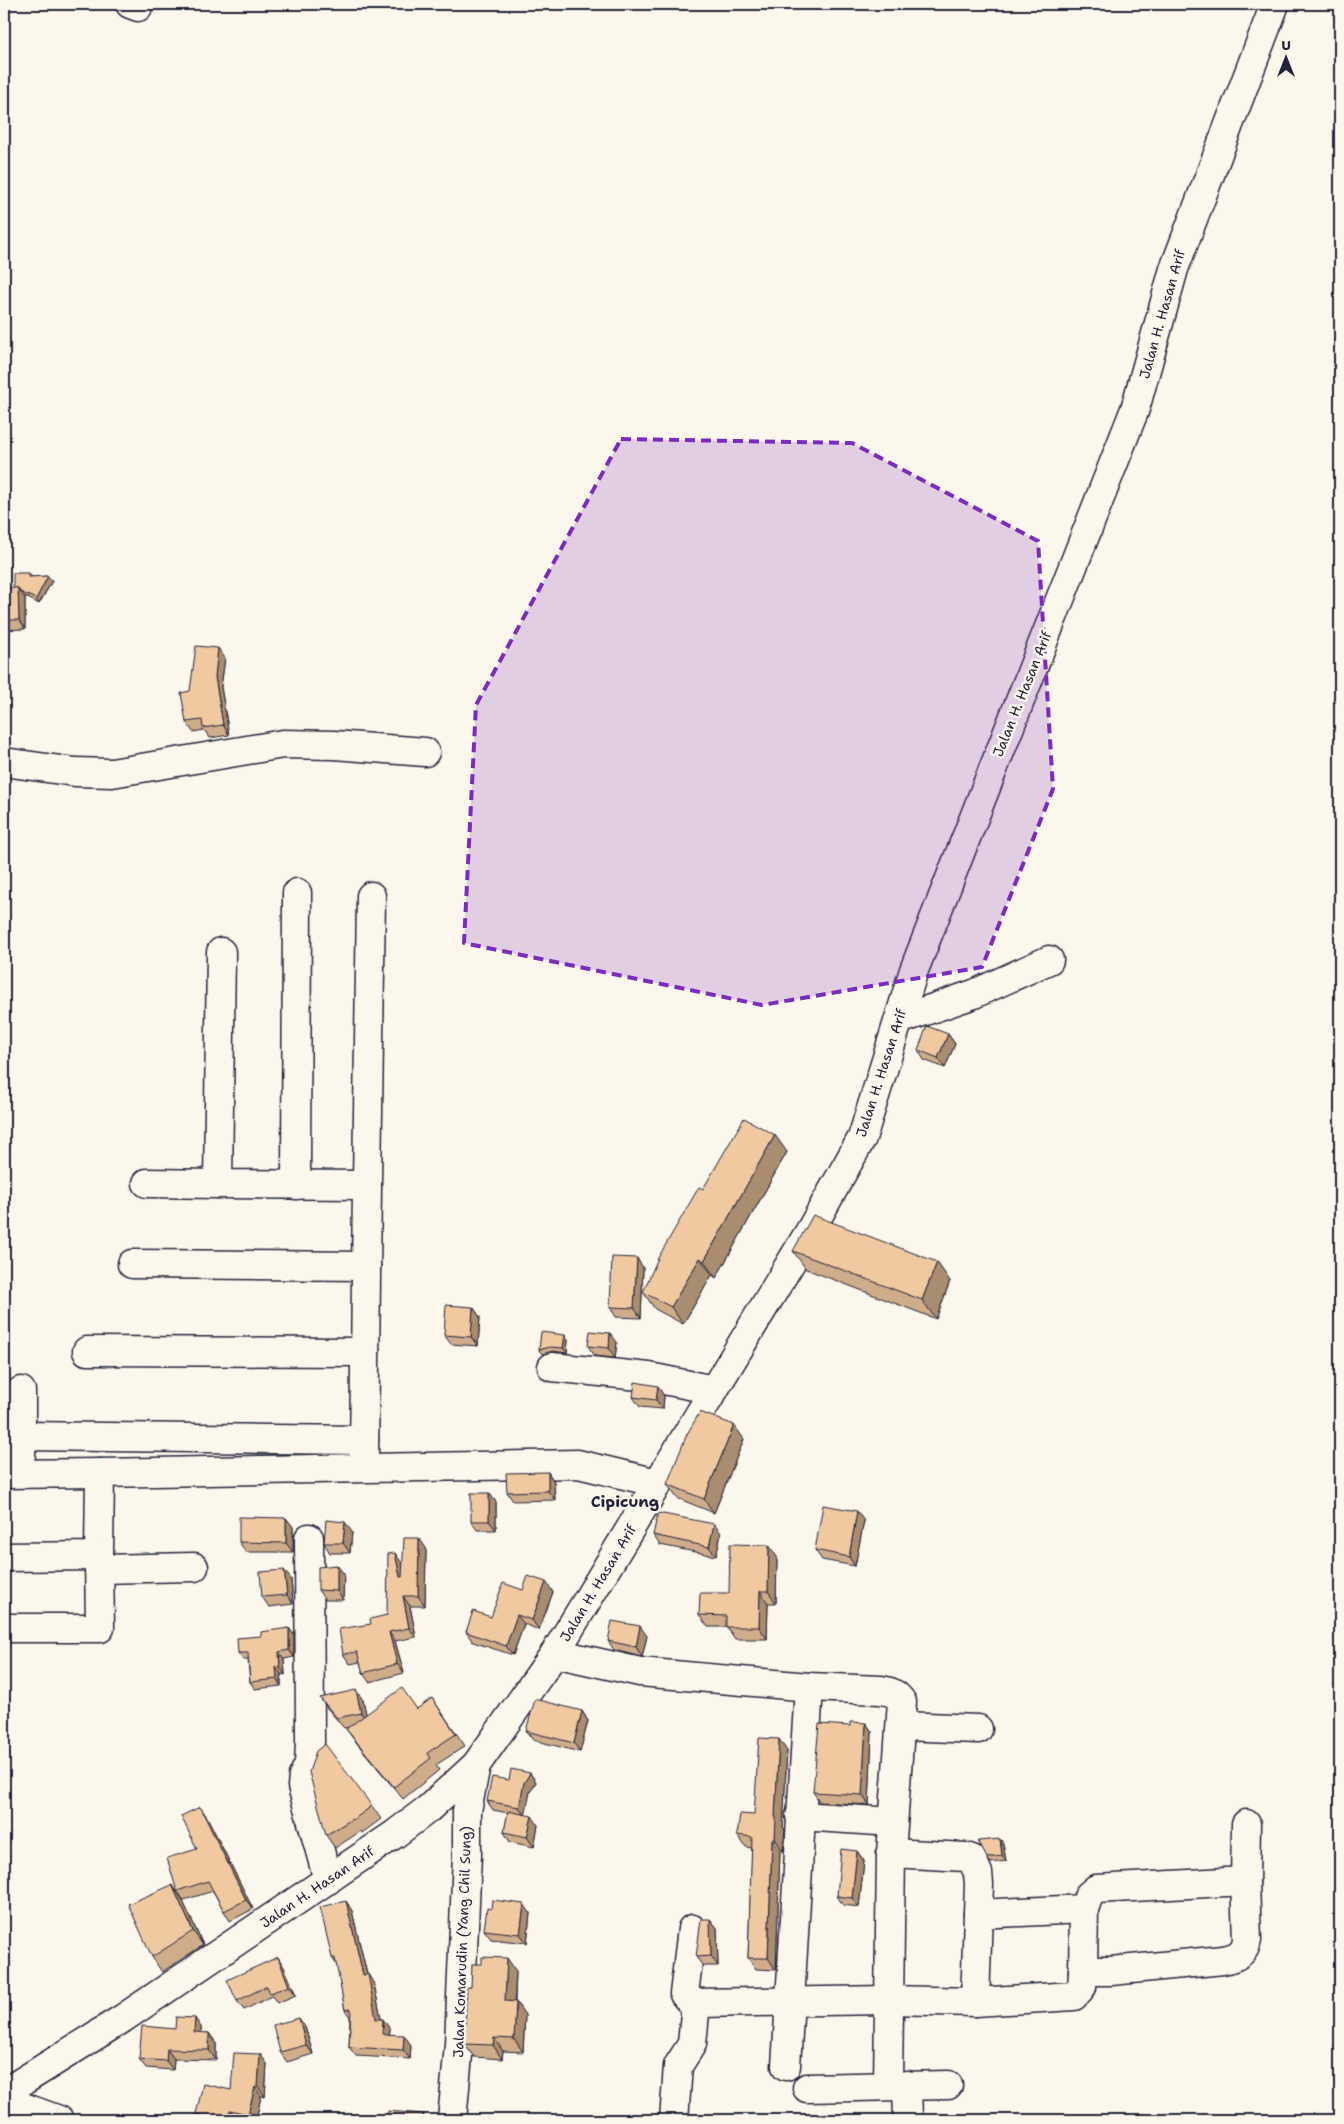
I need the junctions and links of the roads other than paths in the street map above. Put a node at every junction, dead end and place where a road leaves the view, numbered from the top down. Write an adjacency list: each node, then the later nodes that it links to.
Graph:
1 (130, 4): 2 (street)
2 (139, 4)
3 (1274, 4): 10 (street, Jalan H. Hasan Arif)
4 (425, 752): 5 (street)
5 (4, 762)
6 (297, 893): 13 (street)
7 (371, 896): 14 (street)
8 (221, 952): 12 (street)
9 (1049, 960): 10 (street)
10 (899, 1020): 20 (street, Jalan H. Hasan Arif)
11 (147, 1183): 12 (street)
12 (218, 1184): 13 (street)
13 (296, 1185): 14 (street)
14 (367, 1185): 16 (street)
15 (132, 1264): 16 (street)
16 (366, 1266): 18 (street)
17 (86, 1350): 18 (street)
18 (365, 1352): 23 (street)
19 (552, 1367): 20 (street)
20 (714, 1390): 27 (street, Jalan H. Hasan Arif)
21 (21, 1391): 22 (street)
22 (21, 1436): 23 (street); 26 (street)
23 (364, 1440): 24 (street)
24 (364, 1468): 25 (street); 27 (street)
25 (100, 1473): 26 (street); 30 (street)
26 (12, 1474)
27 (658, 1483): 33 (street, Jalan H. Hasan Arif)
28 (308, 1538): 42 (street)
29 (4, 1557): 30 (street)
30 (99, 1562): 31 (street); 32 (street)
31 (194, 1567)
32 (4, 1628)
33 (555, 1653): 34 (street); 37 (street, Jalan H. Hasan Arif)
34 (809, 1687): 35 (street); 38 (street)
35 (901, 1726): 36 (street); 39 (street)
36 (978, 1729)
37 (476, 1765): 42 (street, Jalan H. Hasan Arif); 59 (street, Jalan Komarudin (Yang Chil Sung))
38 (800, 1816): 39 (street); 48 (street)
39 (893, 1822): 41 (street)
40 (1246, 1824): 43 (street)
41 (891, 1853): 45 (street); 49 (street)
42 (328, 1880): 56 (street, Jalan H. Hasan Arif)
43 (1245, 1881): 44 (street); 47 (street)
44 (1084, 1909): 45 (street); 47 (street)
45 (978, 1914): 50 (street)
46 (692, 1929): 51 (street)
47 (1084, 1971): 50 (street)
48 (790, 2000): 49 (street); 51 (street); 52 (street)
49 (888, 2000): 50 (street); 53 (street)
50 (975, 2002)
51 (696, 2003): 60 (street)
52 (786, 2066)
53 (898, 2085): 54 (street); 55 (street); 61 (street)
54 (948, 2085)
55 (808, 2088)
56 (4, 2093)
57 (4, 2100): 58 (street)
58 (59, 2120)
59 (452, 2120)
60 (674, 2120)
61 (908, 2120)

